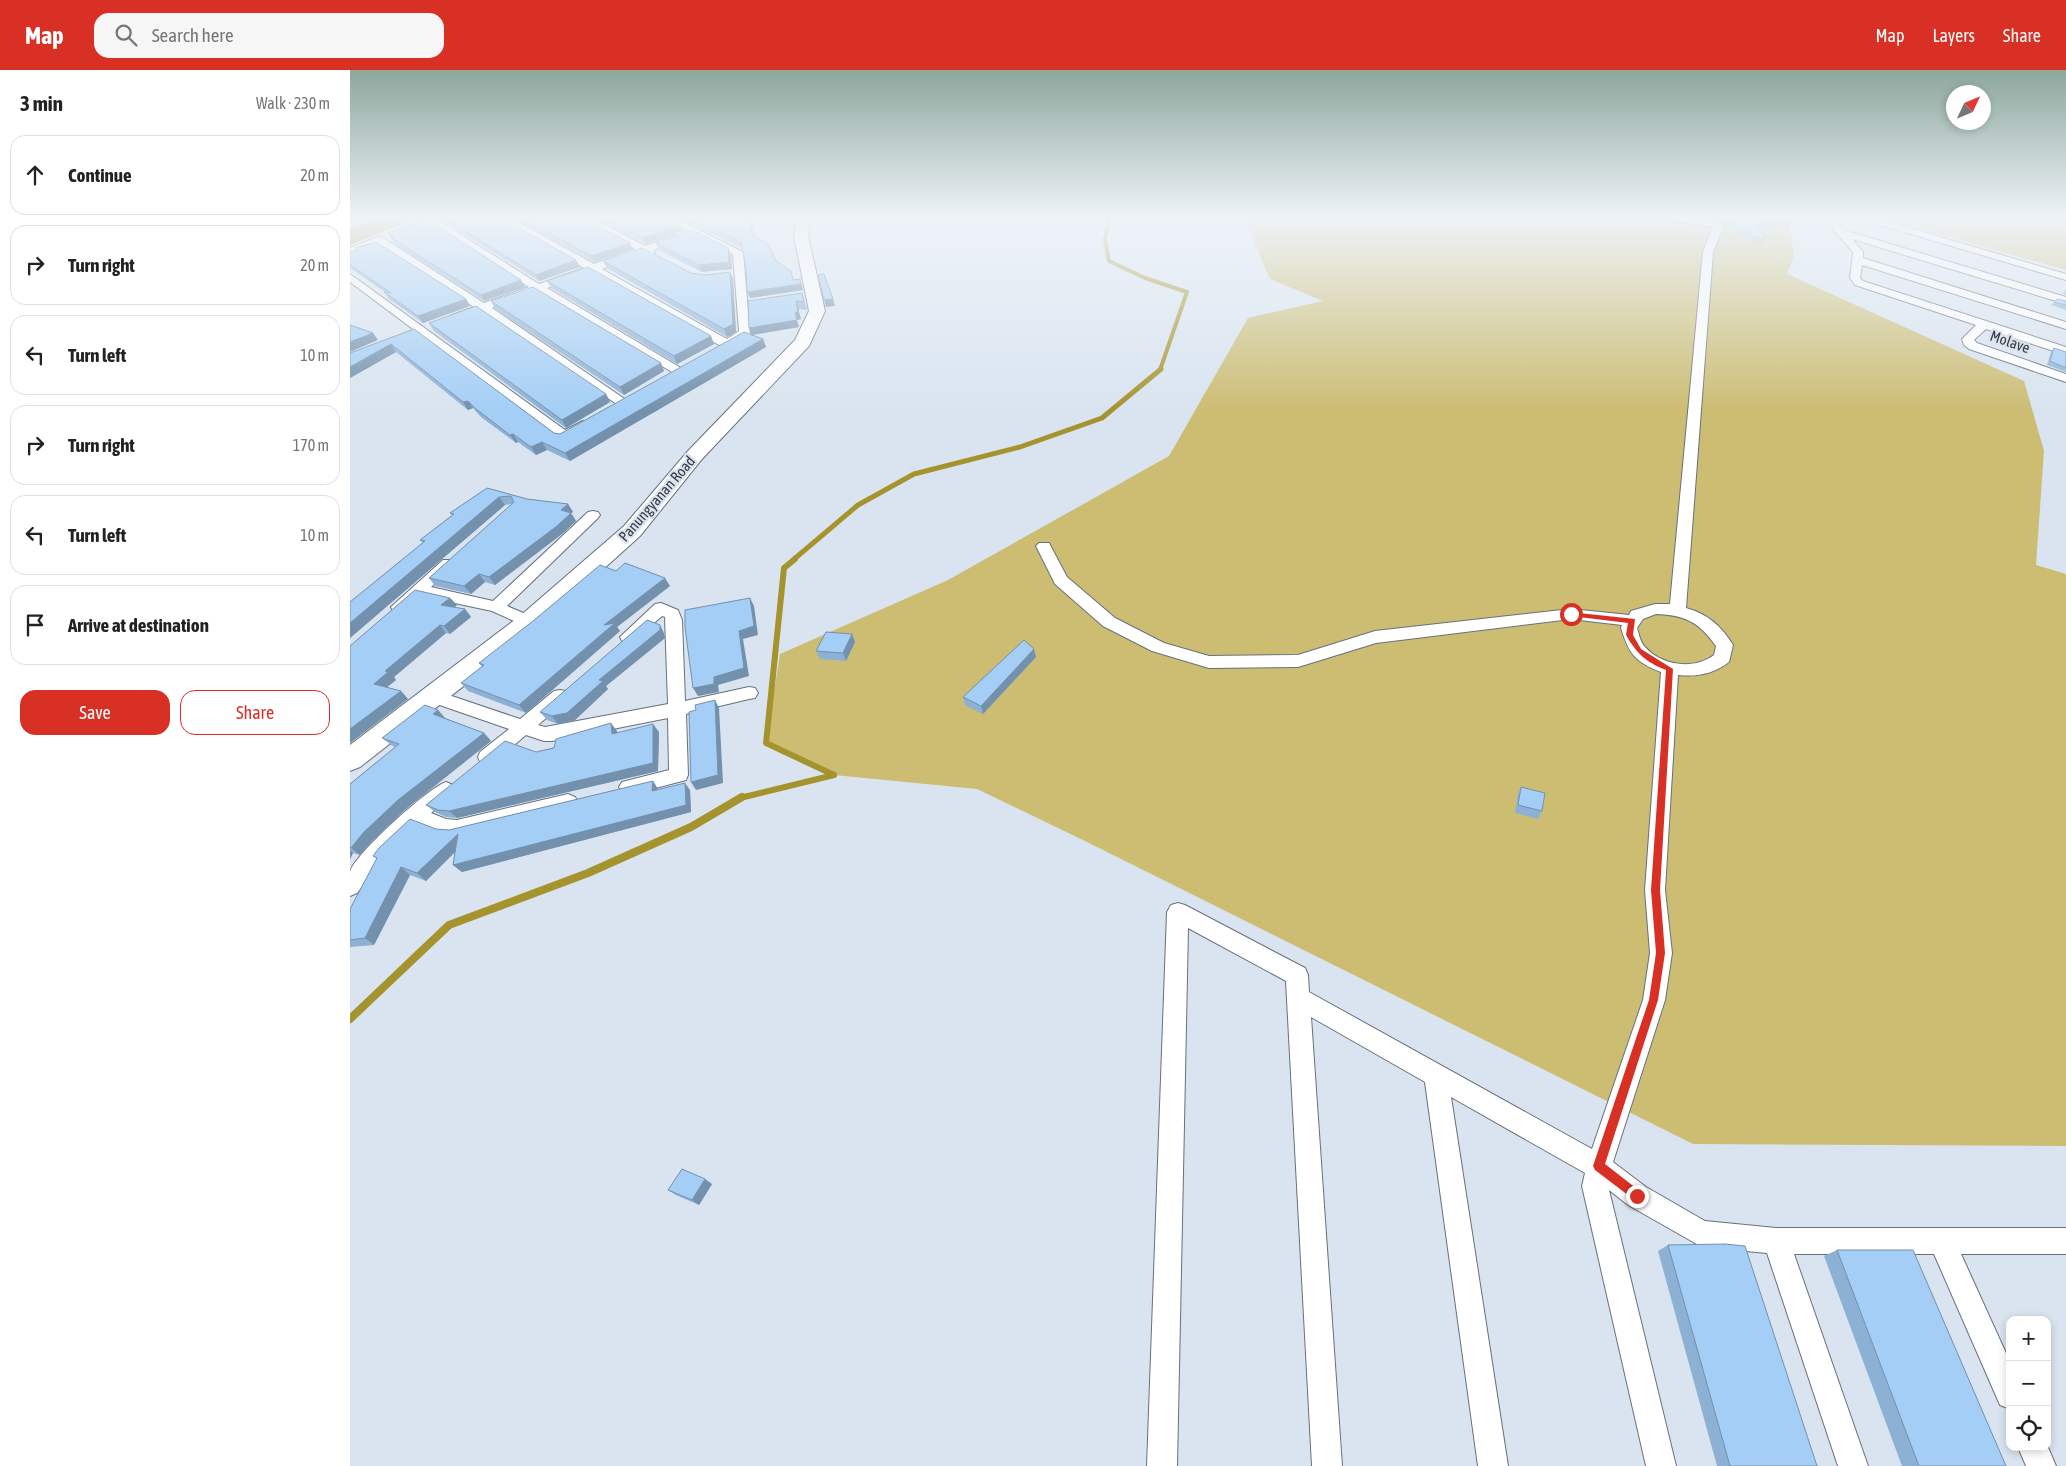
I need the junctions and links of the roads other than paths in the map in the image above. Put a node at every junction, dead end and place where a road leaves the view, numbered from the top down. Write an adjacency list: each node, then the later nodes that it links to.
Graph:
1 (357, 282): 17 (street)
2 (443, 282): 14 (street)
3 (529, 282): 12 (street)
4 (551, 282): 12 (street)
5 (617, 282): 6 (street)
6 (743, 282)
7 (807, 282): 32 (street, Panungyanan Road)
8 (1705, 282): 29 (street)
9 (1858, 282): 15 (street)
10 (1927, 282): 16 (street)
11 (2004, 282): 13 (street)
12 (537, 287): 14 (street); 21 (street)
13 (2066, 301)
14 (482, 307): 17 (street); 22 (street)
15 (1983, 324): 19 (street); 20 (street, Molave)
16 (2066, 326)
17 (421, 329): 18 (street); 23 (street)
18 (404, 336)
19 (2066, 351)
20 (2066, 378)
21 (661, 380)
22 (623, 402)
23 (590, 422)
24 (592, 515): 28 (street)
25 (1044, 546): 31 (street)
26 (462, 552): 27 (street)
27 (420, 590): 28 (street); 30 (street)
28 (496, 607): 32 (street)
29 (1678, 611): 31 (street); 34 (street)
30 (385, 619)
31 (1632, 621): 34 (street)
32 (529, 622): 37 (street, Panungyanan Road)
33 (618, 645): 38 (street)
34 (1670, 669): 49 (street)
35 (574, 683): 39 (street)
36 (749, 693): 38 (street)
37 (434, 696): 39 (street); 40 (street, Panungyanan Road)
38 (678, 709): 39 (street); 43 (street)
39 (524, 727): 41 (street)
40 (350, 760)
41 (473, 768)
42 (458, 780): 45 (street)
43 (611, 791)
44 (582, 798): 45 (street)
45 (415, 815): 46 (street)
46 (350, 887)
47 (1298, 998): 48 (street); 55 (street); 56 (street)
48 (1436, 1077): 49 (street); 57 (street)
49 (1599, 1166): 50 (street); 58 (street)
50 (1776, 1241): 51 (street); 59 (street)
51 (1942, 1241): 52 (street); 53 (street)
52 (2066, 1241)
53 (2006, 1386)
54 (2035, 1451): 60 (street)
55 (1162, 1466)
56 (1327, 1466)
57 (1493, 1466)
58 (1661, 1466)
59 (1854, 1466)
60 (2041, 1466)

